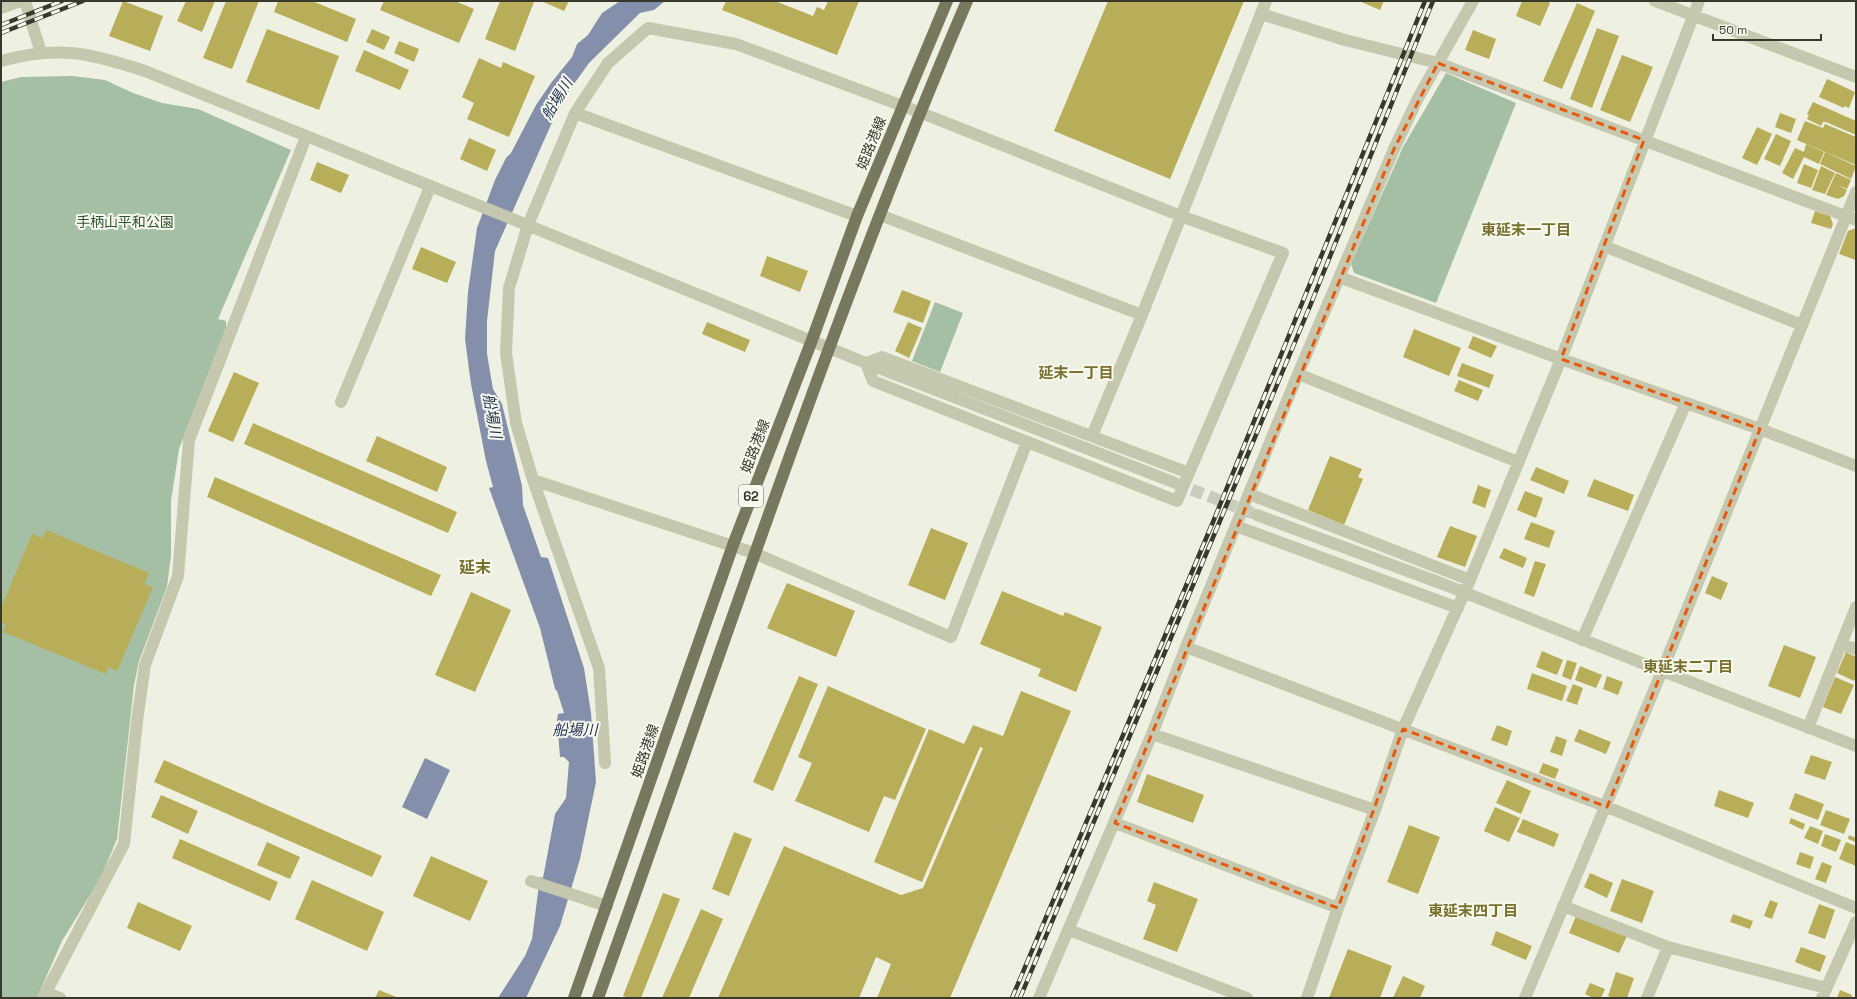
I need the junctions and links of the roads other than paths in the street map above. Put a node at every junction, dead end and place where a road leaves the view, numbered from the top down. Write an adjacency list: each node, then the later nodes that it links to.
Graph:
1 (20, 1): 9 (street)
2 (25, 1): 12 (street)
3 (947, 1): 16 (main road, 姫路港線 / 62)
4 (967, 1): 17 (main road, 62)
5 (1266, 1): 10 (street)
6 (1473, 1): 14 (street)
7 (1655, 1): 11 (street)
8 (1699, 1): 11 (street)
9 (1, 8)
10 (1261, 14): 14 (street); 25 (street)
11 (1693, 14): 15 (street); 20 (street)
12 (42, 53): 13 (street); 19 (street)
13 (1, 61)
14 (1438, 63): 20 (street); 29 (street)
15 (1856, 78)
16 (902, 107): 17 (street); 18 (street); 24 (main road, 姫路港線 / 62)
17 (919, 112): 23 (main road, 62); 25 (street)
18 (575, 113): 24 (street); 27 (street)
19 (306, 137): 21 (street); 78 (street)
20 (1644, 140): 26 (street); 28 (street)
21 (430, 187): 27 (street); 37 (street)
22 (1856, 192): 26 (street)
23 (880, 215): 30 (street); 33 (main road, 62)
24 (858, 216): 32 (main road, 姫路港線 / 62)
25 (1181, 216): 30 (street); 44 (street)
26 (1851, 218): 31 (street)
27 (528, 225): 32 (street); 45 (street)
28 (1604, 246): 31 (street); 34 (street)
29 (1340, 277): 34 (street); 36 (street)
30 (1142, 315): 40 (street)
31 (1802, 324): 39 (street)
32 (812, 340): 33 (street); 50 (main road, 姫路港線 / 62)
33 (830, 348): 35 (street); 51 (main road, 62)
34 (1561, 359): 38 (street); 42 (street)
35 (866, 364): 40 (street); 41 (street); 46 (street)
36 (1298, 374): 42 (street); 47 (street)
37 (341, 402)
38 (1686, 403): 39 (street); 56 (street)
39 (1760, 429): 43 (street); 60 (street)
40 (1092, 436): 44 (street)
41 (1026, 442): 44 (street); 51 (street)
42 (1518, 462): 52 (street)
43 (1855, 462)
44 (1188, 473)
45 (532, 480): 50 (street); 65 (street)
46 (1173, 482)
47 (1249, 494): 49 (street); 52 (street)
48 (1257, 515): 53 (street)
49 (1236, 526): 55 (street); 58 (street)
50 (732, 545): 51 (street); 70 (main road, 姫路港線 / 62)
51 (754, 553): 81 (main road, 62)
52 (1470, 580): 53 (street)
53 (1465, 593): 55 (street); 56 (street)
54 (1856, 607): 57 (street)
55 (1458, 608): 62 (street)
56 (1582, 640): 60 (street)
57 (1842, 644): 59 (street); 61 (street)
58 (1186, 647): 62 (street); 63 (street)
59 (1856, 649)
60 (1662, 672): 61 (street); 66 (street)
61 (1808, 728): 64 (street)
62 (1402, 729): 66 (street); 67 (street)
63 (1152, 734): 67 (street); 68 (street)
64 (1856, 746)
65 (605, 763)
66 (1607, 807): 71 (street); 73 (street)
67 (1375, 810): 72 (street)
68 (1115, 823): 72 (street); 75 (street)
69 (531, 880): 70 (street)
70 (607, 906): 80 (main road, 姫路港線 / 62)
71 (1563, 906): 76 (street); 85 (street)
72 (1338, 908): 84 (street)
73 (1856, 908)
74 (1856, 922): 77 (street)
75 (1069, 930): 82 (street); 83 (street)
76 (1668, 947): 77 (street); 86 (street)
77 (1824, 993)
78 (44, 995): 79 (street)
79 (60, 998)
80 (574, 998)
81 (598, 998)
82 (1039, 998)
83 (1247, 998)
84 (1307, 998)
85 (1525, 998)
86 (1647, 998)

